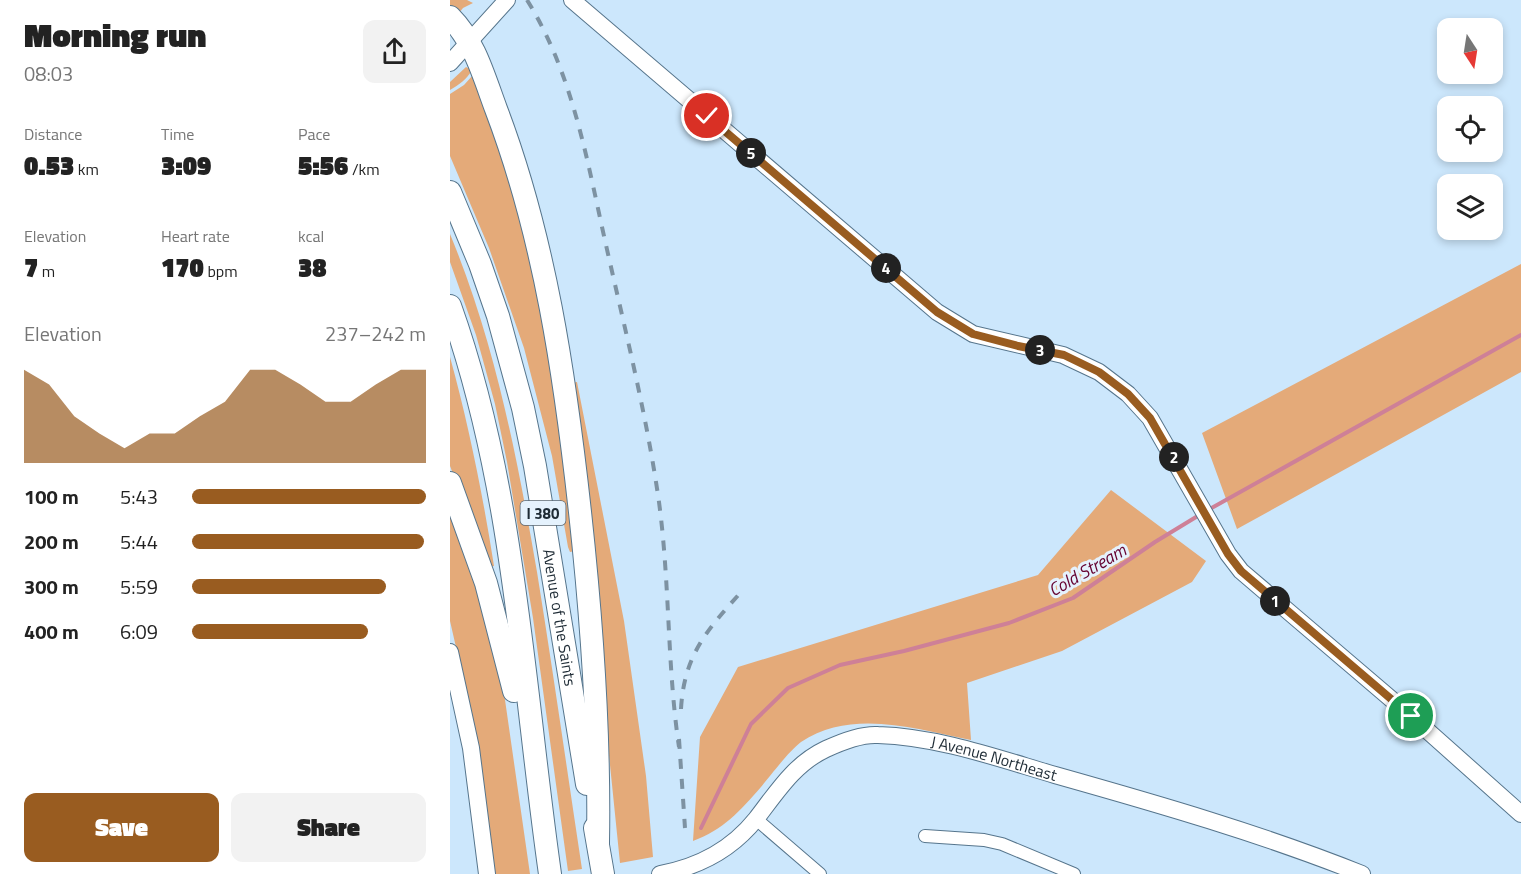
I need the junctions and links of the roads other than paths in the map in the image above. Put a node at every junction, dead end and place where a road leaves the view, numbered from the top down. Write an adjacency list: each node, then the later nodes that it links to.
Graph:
1 (507, 0): 4 (street)
2 (572, 0): 12 (street)
3 (450, 17): 4 (highway)
4 (470, 42): 5 (street); 15 (highway)
5 (450, 63)
6 (450, 192): 15 (highway, Avenue of the Saints / I 380)
7 (450, 306): 11 (highway, I 380)
8 (450, 483): 11 (highway)
9 (450, 652): 10 (street)
10 (456, 705): 17 (street)
11 (538, 789): 16 (highway, I 380)
12 (1521, 814)
13 (756, 819): 19 (street, J Avenue Northeast); 20 (street); 22 (street, J Avenue Northeast)
14 (925, 836): 21 (street)
15 (598, 844): 18 (highway, Avenue of the Saints / I 380)
16 (548, 864)
17 (487, 874)
18 (603, 874)
19 (660, 874)
20 (820, 874)
21 (1074, 874)
22 (1362, 874)

